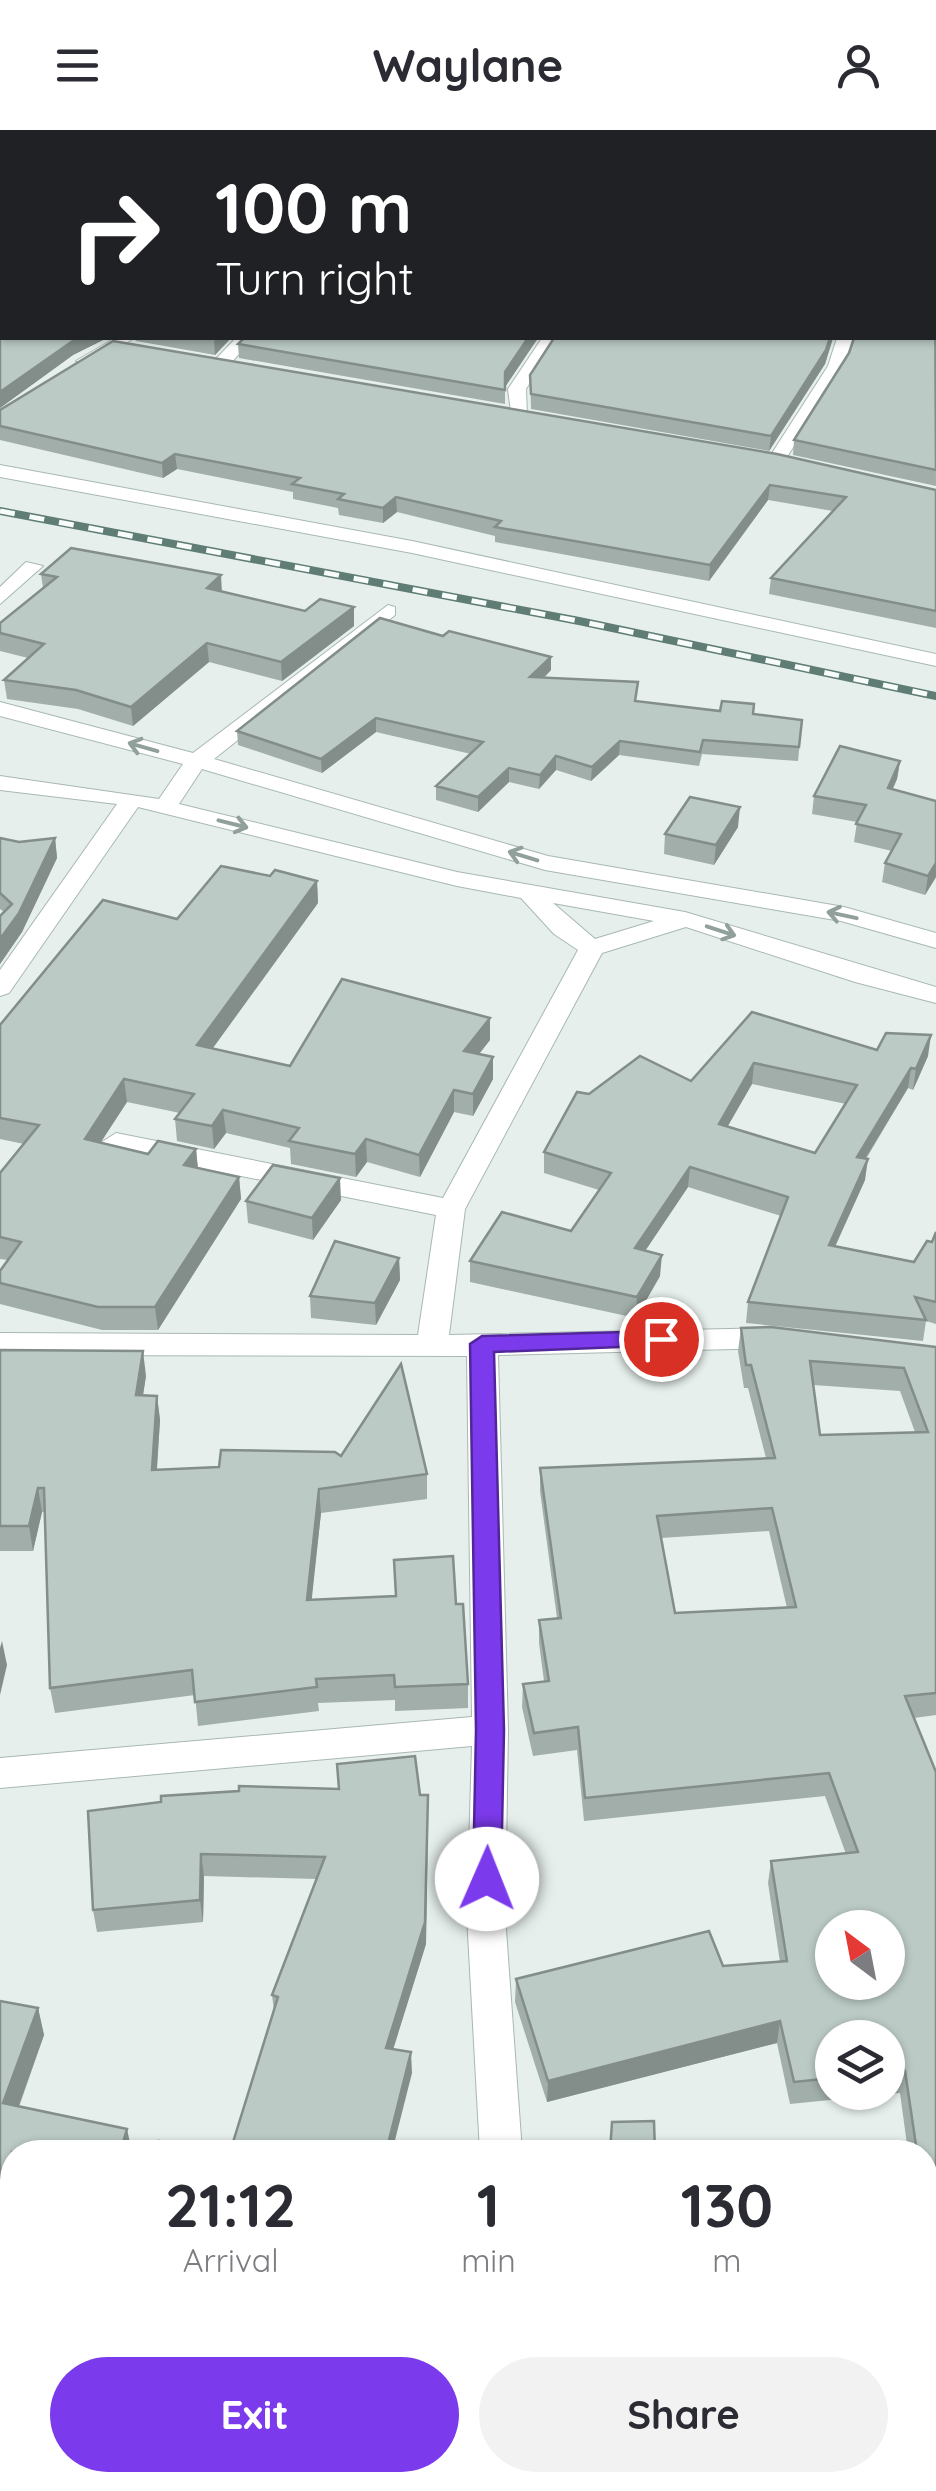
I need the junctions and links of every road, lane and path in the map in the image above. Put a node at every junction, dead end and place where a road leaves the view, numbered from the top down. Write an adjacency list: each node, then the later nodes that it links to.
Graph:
1 (243, 340): 6 (street)
2 (549, 340): 8 (street)
3 (844, 340): 9 (street)
4 (120, 342): 5 (street); 7 (street)
5 (149, 353)
6 (218, 367)
7 (64, 374)
8 (518, 416)
9 (776, 461)
10 (0, 471): 14 (street)
11 (33, 566): 12 (street)
12 (0, 598)
13 (388, 611): 16 (street)
14 (936, 660)
15 (0, 710): 16 (street, one-way to 15)
16 (196, 762): 19 (street); 20 (street, one-way to 16)
17 (0, 783): 18 (street)
18 (132, 799): 19 (street); 27 (street)
19 (165, 807): 21 (street, one-way to 21)
20 (580, 871): 22 (street); 25 (street, one-way to 20)
21 (531, 894): 22 (street); 24 (street)
22 (575, 901): 23 (street); 24 (street)
23 (685, 919): 26 (street); 28 (street, one-way to 28)
24 (563, 928): 26 (street)
25 (936, 941)
26 (592, 948): 30 (street)
27 (0, 988)
28 (936, 995)
29 (116, 1142): 30 (street)
30 (451, 1208): 34 (street)
31 (804, 1340): 33 (street)
32 (0, 1344): 34 (street)
33 (482, 1344): 34 (street); 35 (street)
34 (432, 1346)
35 (490, 1730): 36 (street); 37 (street)
36 (0, 1773)
37 (500, 2140)

